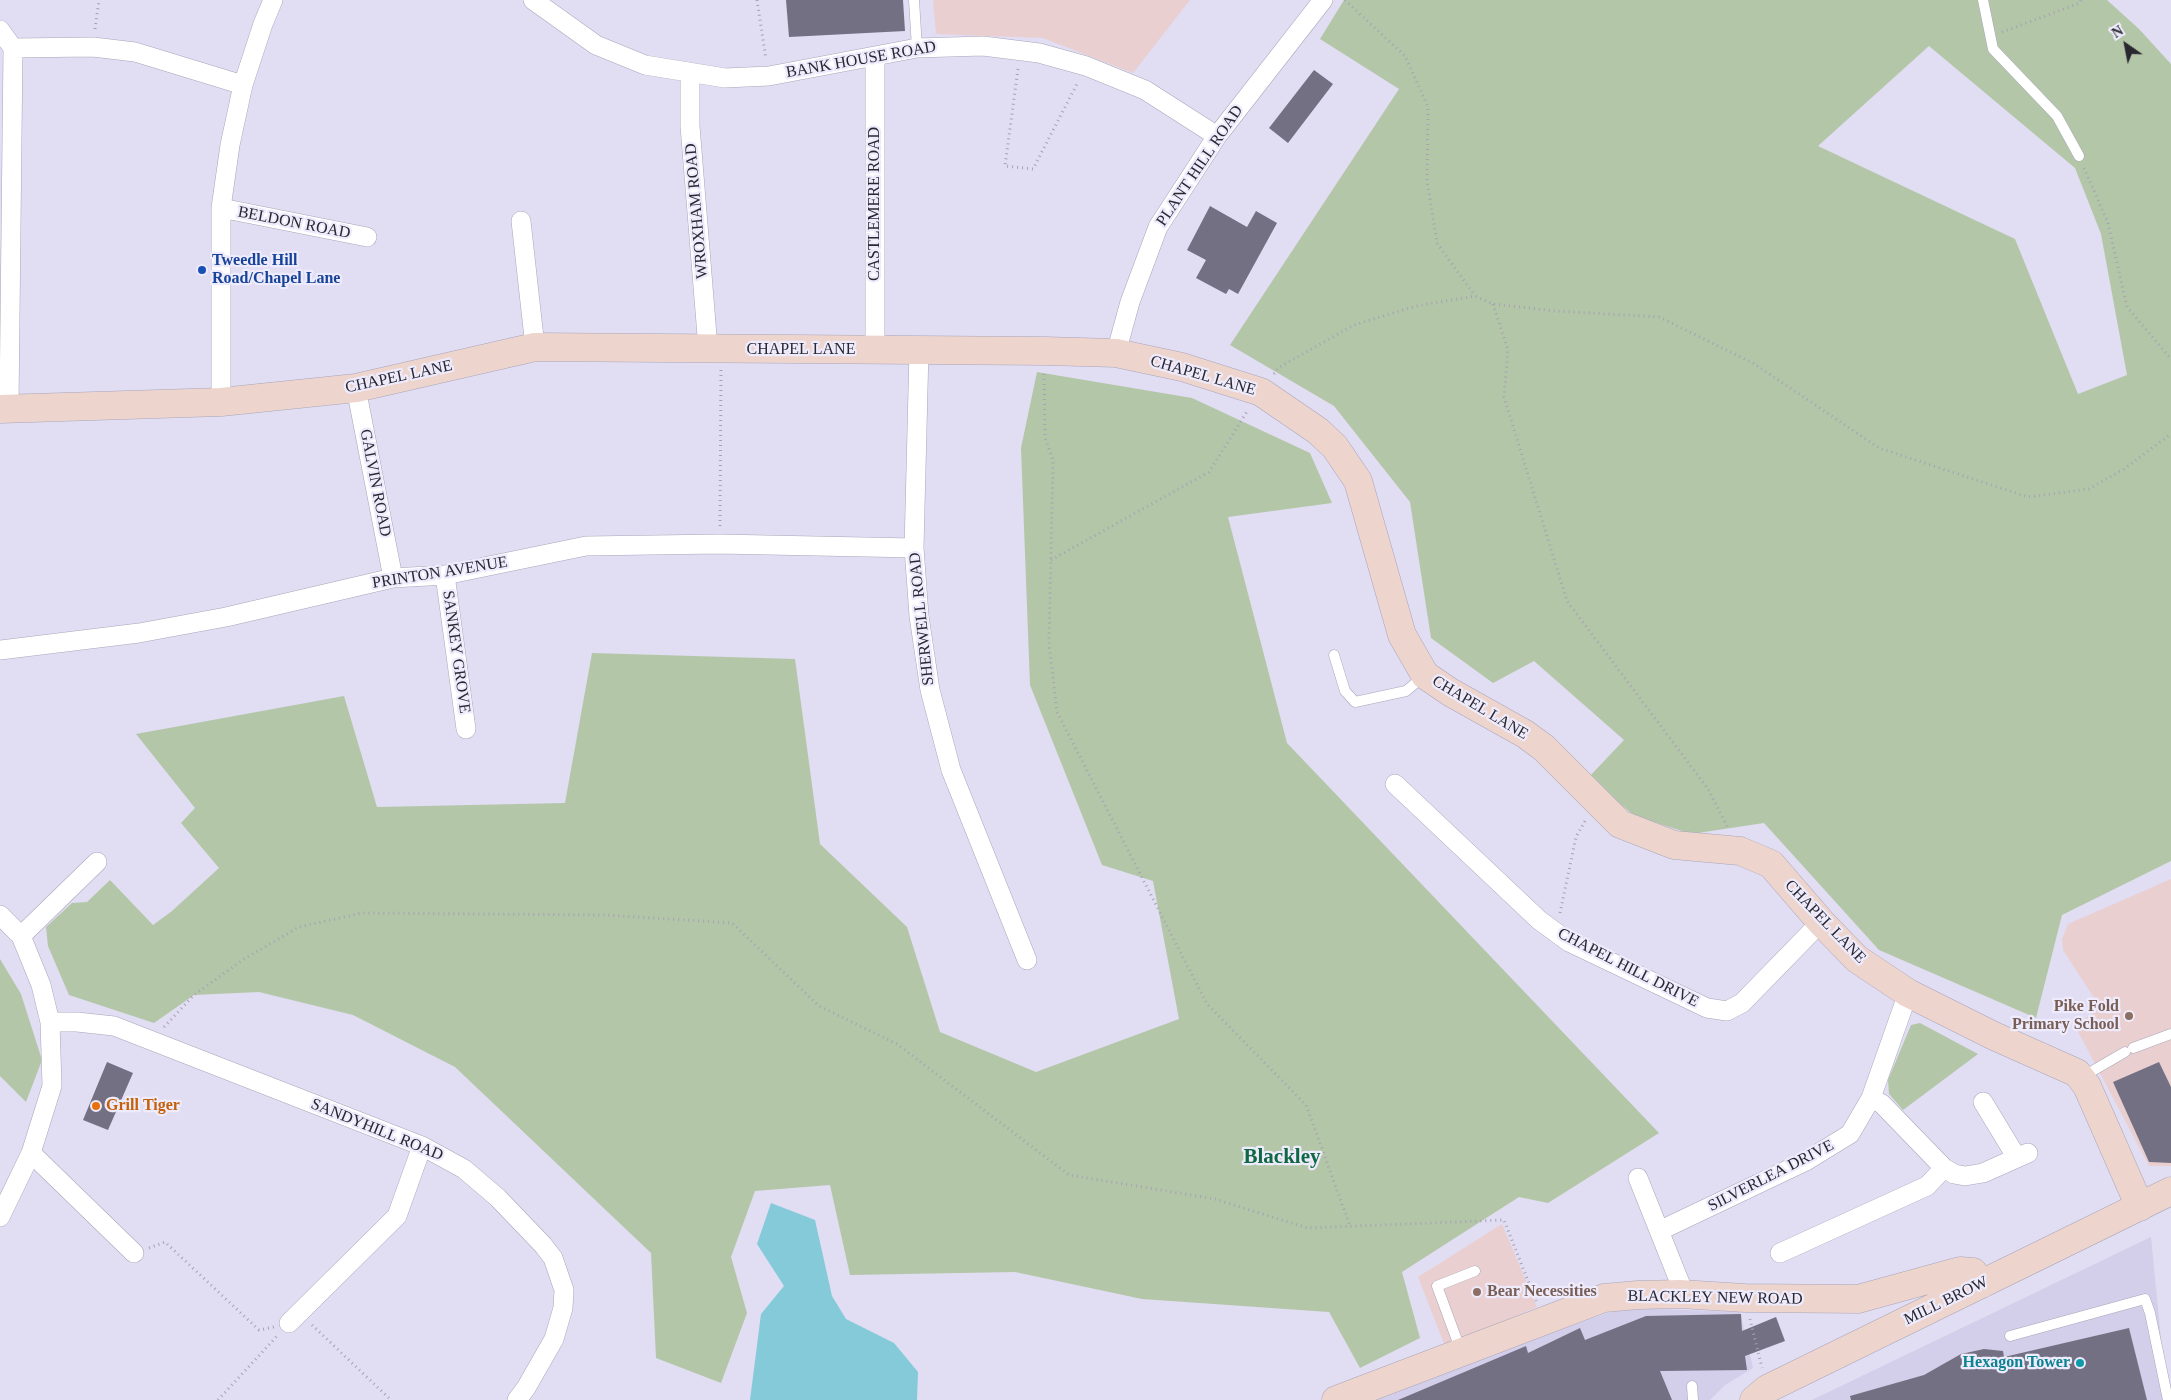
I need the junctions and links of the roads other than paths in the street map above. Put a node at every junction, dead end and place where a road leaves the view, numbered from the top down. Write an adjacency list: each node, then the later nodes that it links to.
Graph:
1 (273, 0): 11 (street)
2 (533, 0): 10 (street, BANK HOUSE ROAD)
3 (914, 0): 8 (lane)
4 (1323, 0): 12 (street, PLANT HILL ROAD)
5 (1983, 0): 13 (lane)
6 (0, 30): 7 (street)
7 (13, 48): 11 (street); 24 (street)
8 (917, 48): 9 (street, BANK HOUSE ROAD); 12 (street, BANK HOUSE ROAD)
9 (876, 57): 10 (street, BANK HOUSE ROAD); 20 (street, CASTLEMERE ROAD)
10 (690, 74): 18 (street, WROXHAM ROAD)
11 (242, 85): 14 (street)
12 (1217, 136): 21 (street, PLANT HILL ROAD)
13 (2079, 156)
14 (222, 208): 16 (street, BELDON ROAD); 23 (street)
15 (521, 221): 17 (street)
16 (367, 237)
17 (535, 348): 18 (street, CHAPEL LANE); 22 (street, CHAPEL LANE)
18 (715, 349): 20 (street, CHAPEL LANE)
19 (919, 350): 20 (street, CHAPEL LANE); 21 (street, CHAPEL LANE); 25 (street, SHERWELL ROAD)
20 (875, 351)
21 (1116, 353): 30 (street, CHAPEL LANE)
22 (356, 388): 23 (street, CHAPEL LANE); 27 (street, GALVIN ROAD)
23 (221, 402): 24 (street, CHAPEL LANE)
24 (5, 409)
25 (914, 548): 26 (street, PRINTON AVENUE); 37 (street, SHERWELL ROAD)
26 (445, 575): 27 (street, PRINTON AVENUE); 31 (street, SANKEY GROVE)
27 (393, 578): 28 (street, PRINTON AVENUE)
28 (0, 650)
29 (1334, 655): 30 (lane)
30 (1426, 675): 35 (street, CHAPEL LANE)
31 (466, 730)
32 (1395, 784): 35 (street, CHAPEL HILL DRIVE)
33 (97, 862): 36 (street)
34 (0, 915): 36 (street)
35 (1821, 922): 38 (street, CHAPEL LANE)
36 (21, 936): 39 (street)
37 (1027, 960)
38 (1908, 993): 41 (street, CHAPEL LANE); 42 (street, SILVERLEA DRIVE)
39 (50, 1022): 44 (street, SANDYHILL ROAD); 45 (street)
40 (2171, 1034): 41 (lane)
41 (2082, 1077): 49 (street)
42 (1871, 1098): 46 (street); 51 (street, SILVERLEA DRIVE)
43 (1983, 1102): 46 (street)
44 (422, 1146): 57 (street); 62 (street, SANDYHILL ROAD)
45 (31, 1152): 50 (street); 52 (street)
46 (1944, 1168): 53 (street)
47 (1638, 1178): 51 (street)
48 (2171, 1191): 49 (street, MILL BROW)
49 (2140, 1207): 55 (street, MILL BROW)
50 (0, 1218)
51 (1661, 1230): 56 (street)
52 (134, 1253)
53 (1780, 1253)
54 (1475, 1271): 59 (lane)
55 (1982, 1284): 56 (street, BLACKLEY NEW ROAD); 61 (street, MILL BROW)
56 (1680, 1294): 59 (street, BLACKLEY NEW ROAD)
57 (294, 1318)
58 (2010, 1336): 65 (lane)
59 (1461, 1352): 63 (street, BLACKLEY NEW ROAD)
60 (1692, 1386): 64 (lane)
61 (1760, 1394)
62 (516, 1400)
63 (1336, 1400)
64 (1693, 1400)
65 (2168, 1400)

